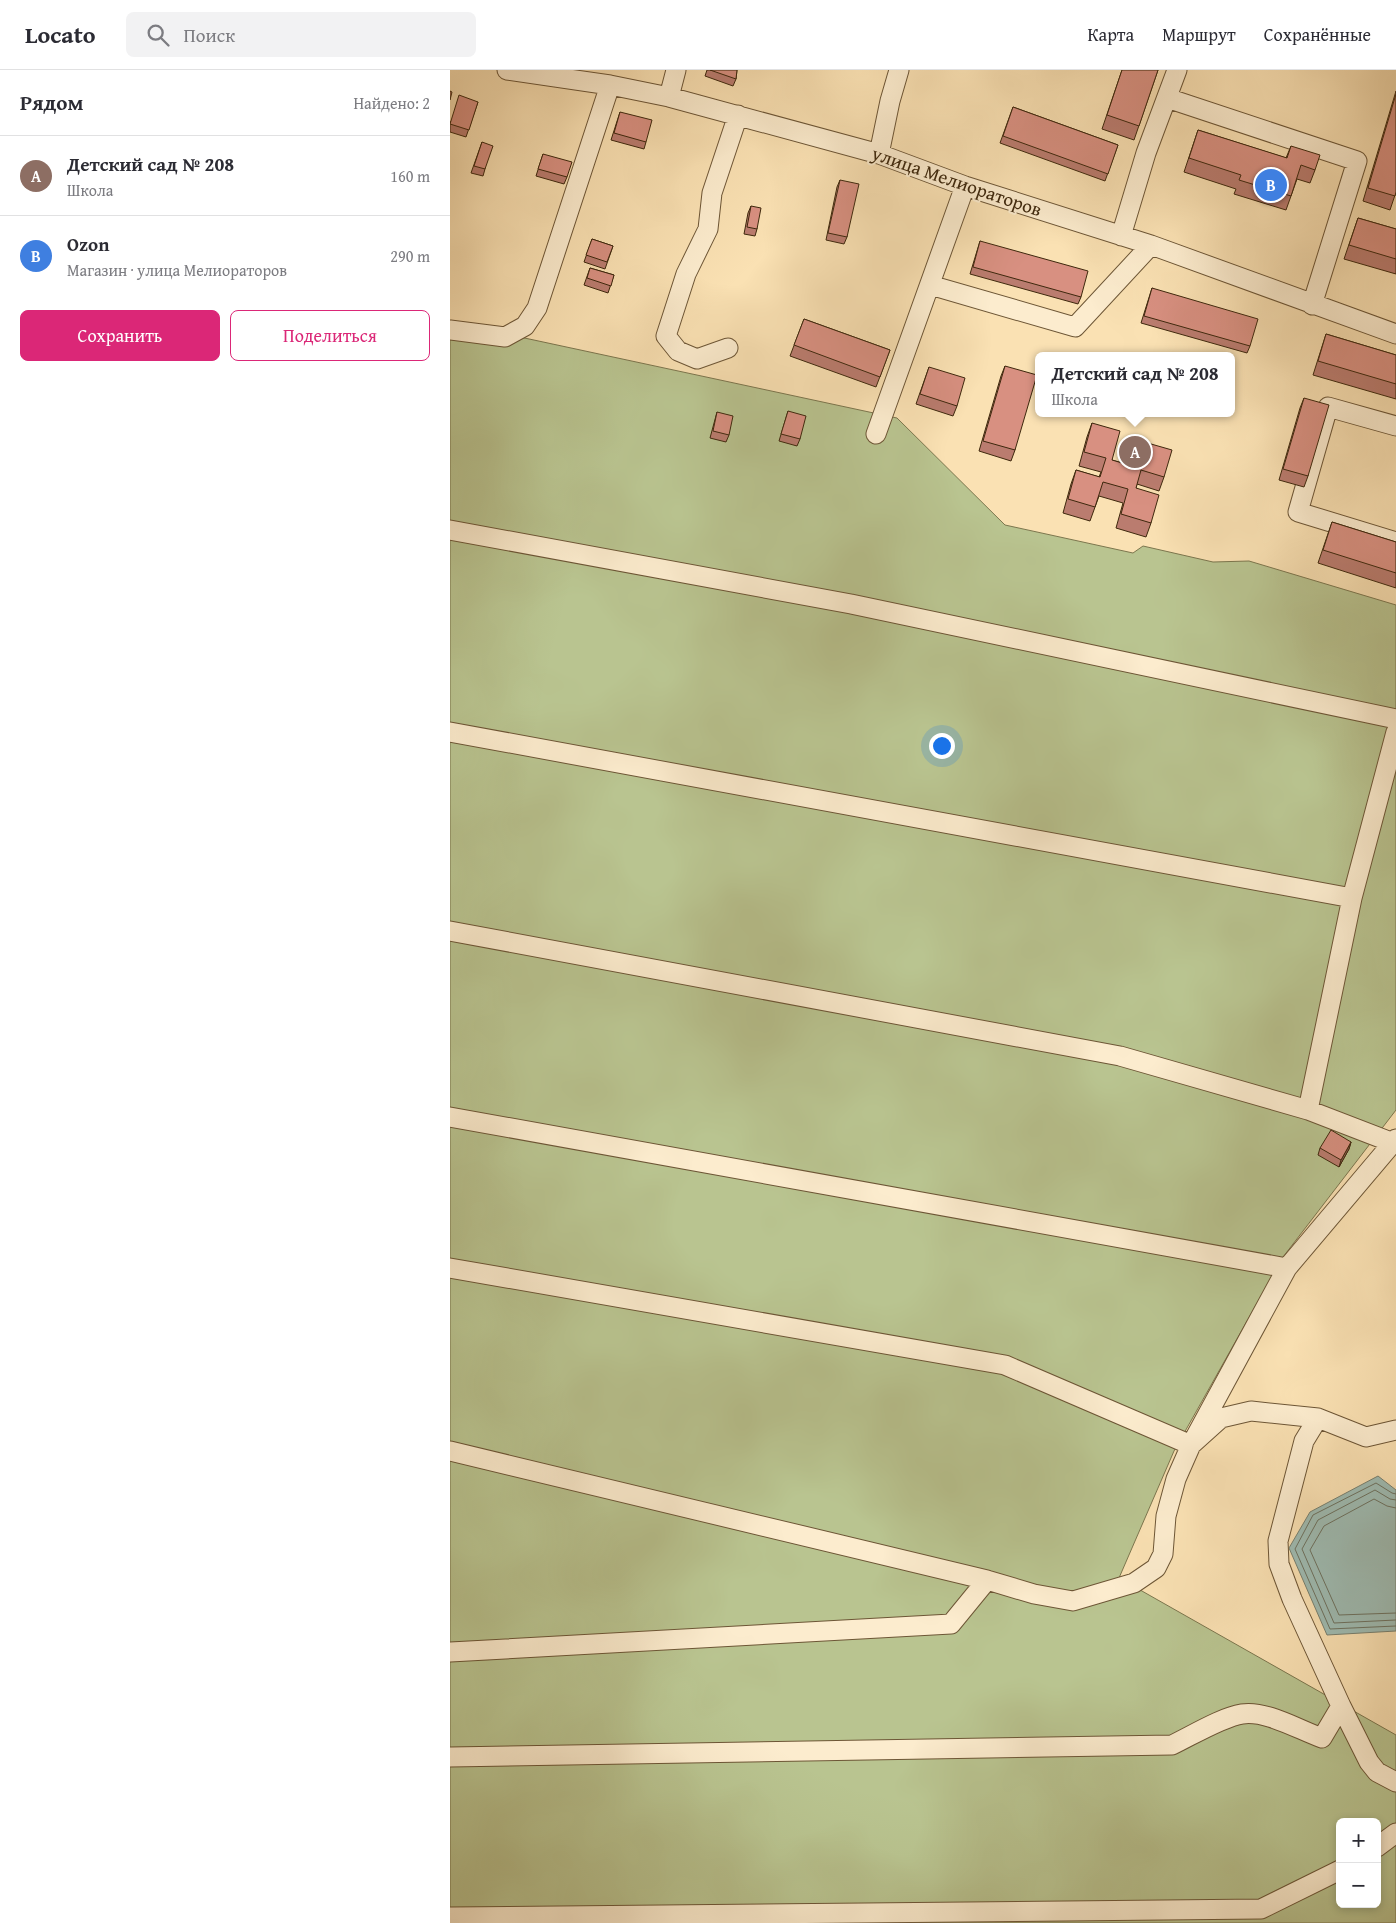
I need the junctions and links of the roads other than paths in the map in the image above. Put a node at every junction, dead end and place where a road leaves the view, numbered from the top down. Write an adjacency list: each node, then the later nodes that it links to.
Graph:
1 (507, 70): 5 (street, улица Мелиораторов)
2 (676, 70): 6 (street)
3 (899, 70): 9 (street)
4 (1177, 70): 7 (street)
5 (610, 85): 6 (street, улица Мелиораторов); 15 (street)
6 (669, 97): 8 (street, улица Мелиораторов)
7 (1168, 98): 11 (street); 14 (street)
8 (738, 115): 9 (street, улица Мелиораторов); 17 (street)
9 (879, 154): 10 (street, улица Мелиораторов)
10 (965, 186): 11 (street, улица Мелиораторов); 13 (street)
11 (1121, 236): 12 (street, улица Мелиораторов)
12 (1151, 245): 13 (street); 14 (street, улица Мелиораторов)
13 (930, 285): 19 (street)
14 (1312, 305): 16 (street, улица Мелиораторов)
15 (450, 330)
16 (1396, 334)
17 (728, 348)
18 (1396, 426): 21 (street)
19 (876, 434)
20 (450, 530): 22 (street)
21 (1396, 542)
22 (1396, 719)
23 (450, 732): 25 (street)
24 (1396, 732): 25 (street)
25 (1352, 898): 27 (street)
26 (450, 931): 27 (street)
27 (1308, 1110): 29 (street)
28 (450, 1117): 31 (street)
29 (1395, 1142): 31 (street)
30 (450, 1268): 34 (street)
31 (1287, 1268): 34 (street)
32 (1318, 1418): 33 (street); 34 (street); 38 (street)
33 (1396, 1430)
34 (1191, 1445): 36 (street)
35 (450, 1451): 36 (street)
36 (987, 1580): 37 (street)
37 (450, 1652)
38 (1341, 1706): 39 (street); 40 (street)
39 (450, 1757)
40 (1396, 1782)
41 (1396, 1833): 42 (street)
42 (1381, 1844)
43 (1336, 1872): 44 (street)
44 (450, 1917)

